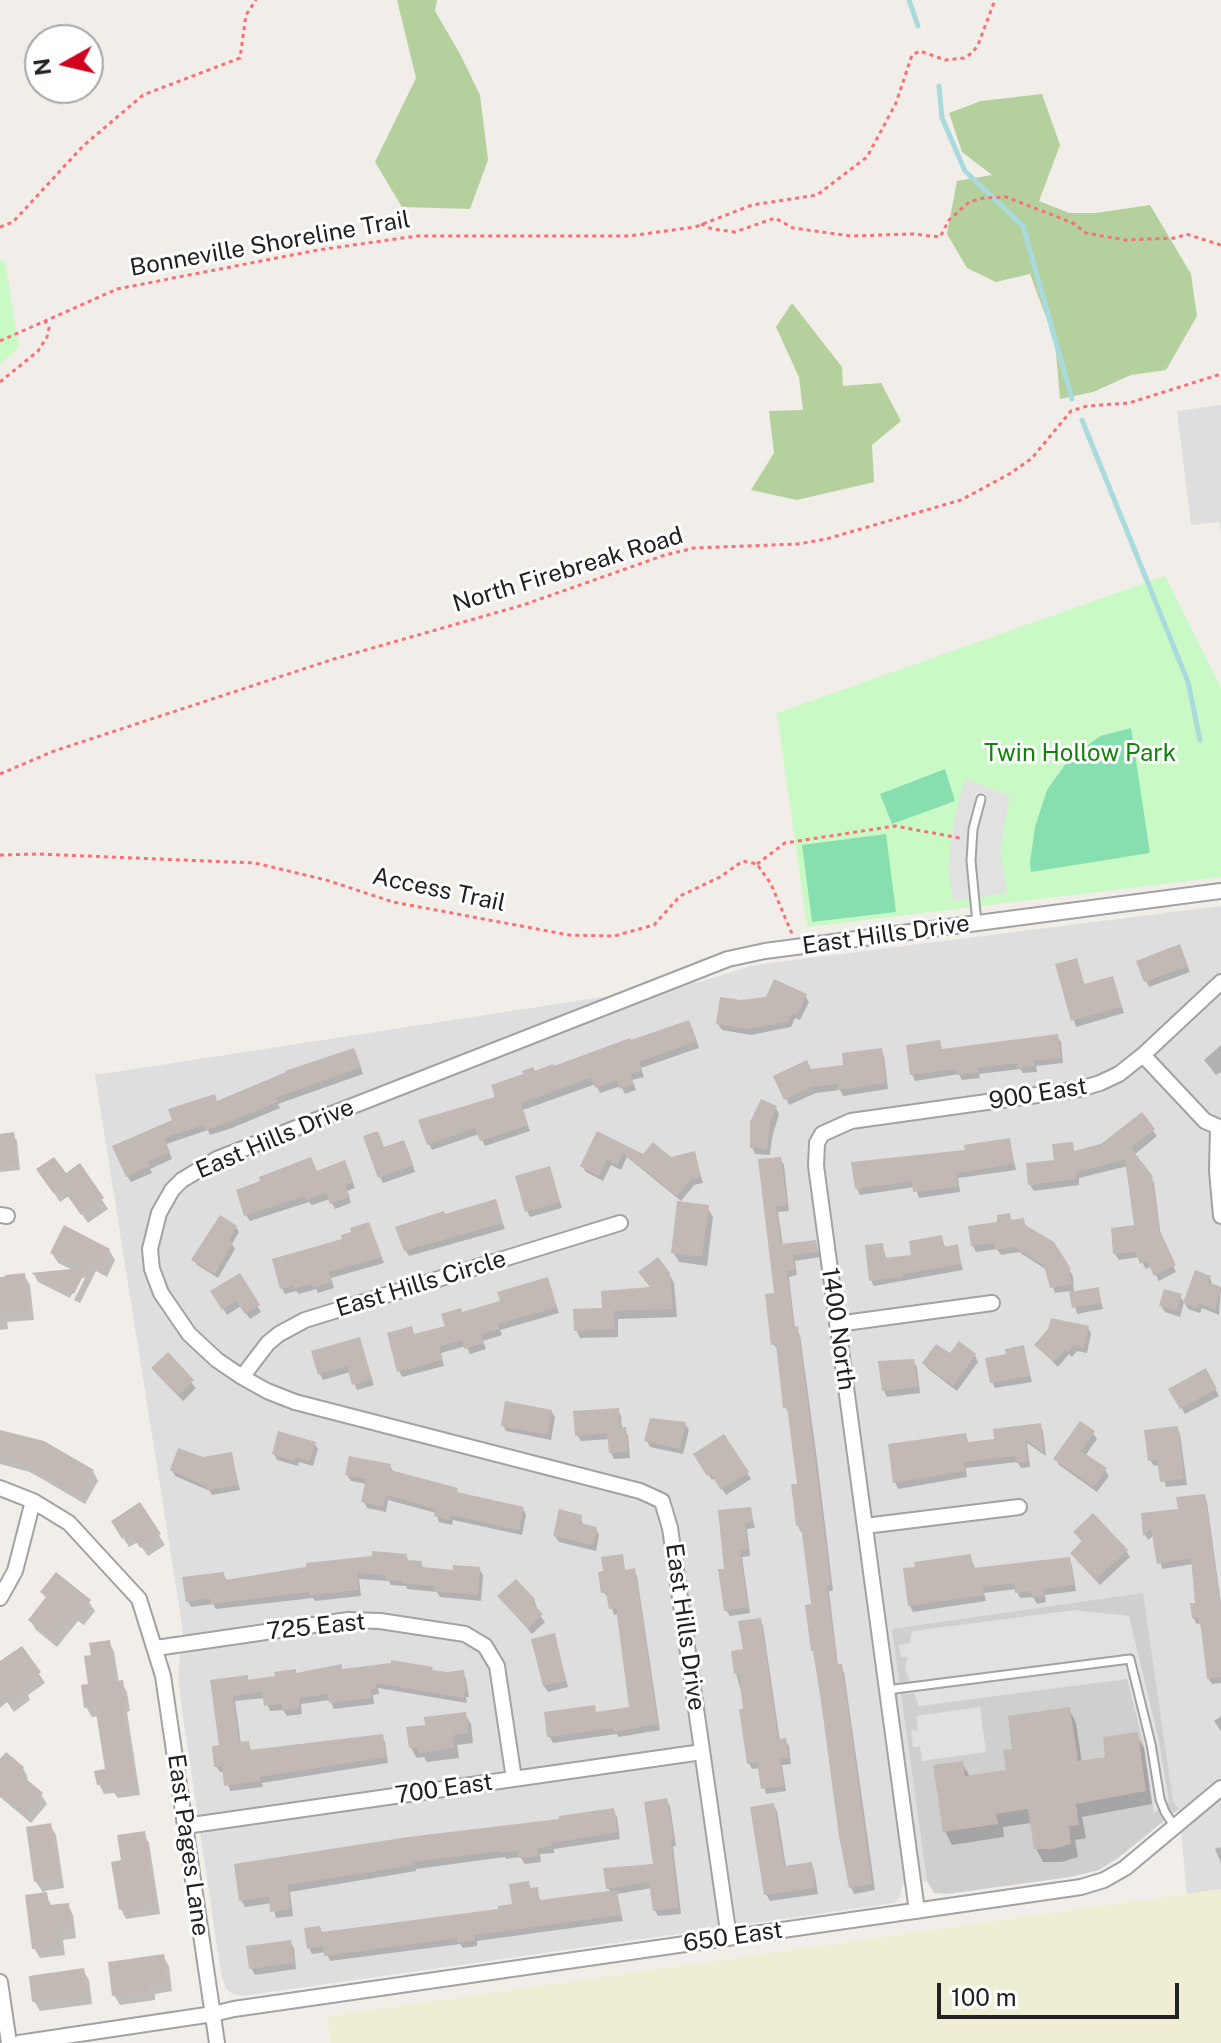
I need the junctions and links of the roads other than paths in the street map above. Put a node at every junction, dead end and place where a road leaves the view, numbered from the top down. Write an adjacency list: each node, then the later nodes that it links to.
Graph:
1 (981, 799): 3 (lane)
2 (1221, 891): 3 (street, East Hills Drive)
3 (977, 923): 12 (street, East Hills Drive)
4 (1221, 982): 5 (street, 900 East)
5 (1143, 1055): 6 (street); 7 (street, 900 East)
6 (1220, 1128): 8 (street)
7 (822, 1134): 11 (street, 1400 North)
8 (1221, 1216)
9 (620, 1223): 12 (street, East Hills Circle)
10 (992, 1303): 11 (street)
11 (837, 1324): 16 (street, 1400 North)
12 (242, 1377): 20 (street, East Hills Drive)
13 (0, 1488): 14 (street, East Pages Lane)
14 (33, 1501): 17 (street); 18 (street, East Pages Lane)
15 (1019, 1507): 16 (street)
16 (865, 1526): 19 (street, 1400 North)
17 (0, 1598)
18 (156, 1648): 21 (street, 725 East); 23 (street, East Pages Lane)
19 (887, 1690): 24 (lane); 25 (street, 1400 North)
20 (702, 1752): 21 (street, 700 East); 26 (street, East Hills Drive)
21 (514, 1779): 23 (street, 700 East)
22 (1221, 1788): 24 (street, 650 East)
23 (185, 1826): 28 (street, East Pages Lane)
24 (1175, 1827): 25 (street, 650 East)
25 (917, 1911): 26 (street, 650 East)
26 (729, 1938): 28 (street, 650 East)
27 (0, 1982): 29 (street)
28 (213, 2014): 30 (street, 650 East); 31 (street, East Pages Lane)
29 (9, 2043)
30 (19, 2043)
31 (217, 2043)

